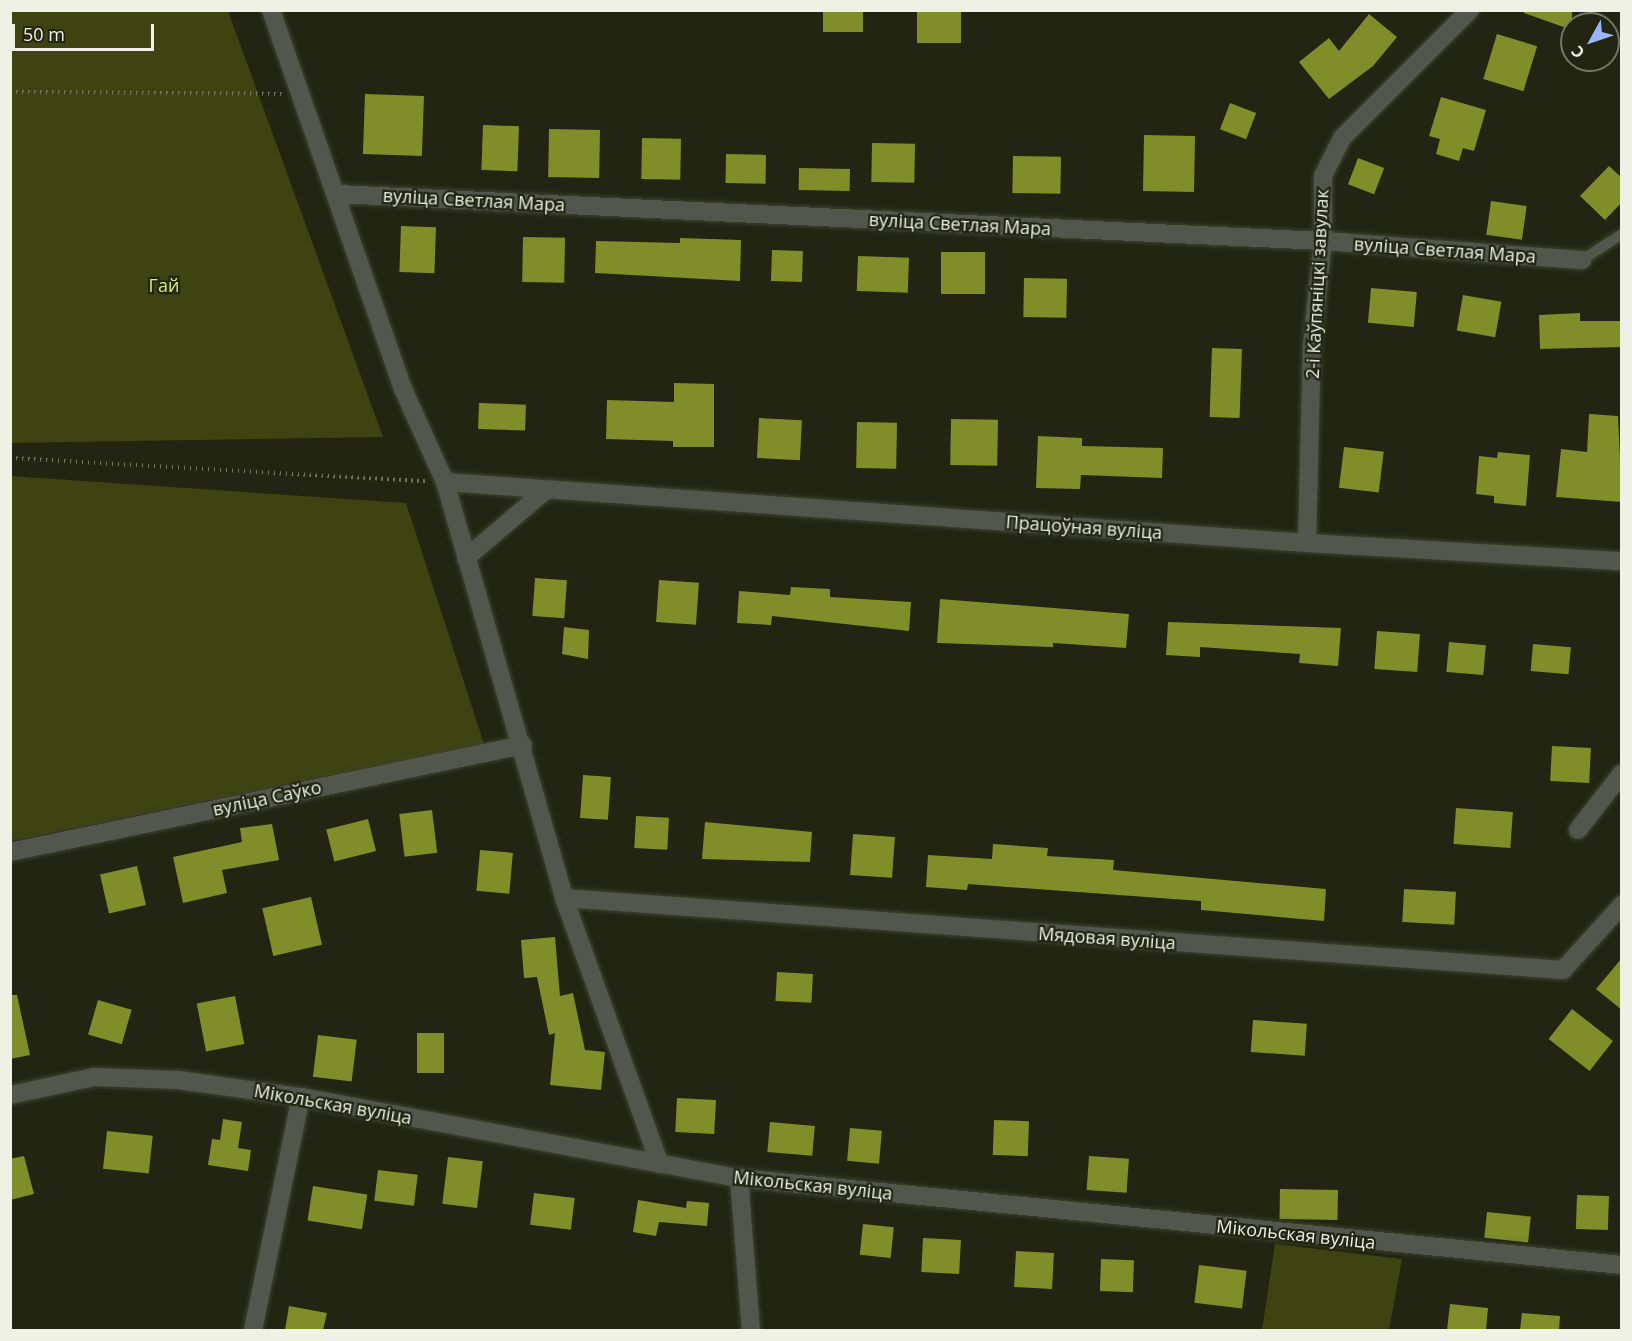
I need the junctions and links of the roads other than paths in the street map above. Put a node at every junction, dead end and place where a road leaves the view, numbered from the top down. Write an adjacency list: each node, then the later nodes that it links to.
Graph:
1 (271, 10): 3 (street)
2 (1470, 10): 5 (street, 2-і Каўпяніцкі завулак)
3 (338, 194): 5 (street, вуліца Светлая Мара); 7 (street)
4 (1622, 234): 6 (lane)
5 (1323, 241): 6 (street, вуліца Светлая Мара); 9 (street, 2-і Каўпяніцкі завулак)
6 (1582, 260)
7 (445, 482): 8 (street, Працоўная вуліца); 10 (street)
8 (546, 490): 9 (street, Працоўная вуліца); 10 (street)
9 (1307, 543): 11 (street, Працоўная вуліца)
10 (466, 558): 12 (street)
11 (1622, 561)
12 (523, 745): 15 (street, вуліца Саўко); 16 (street)
13 (1622, 773): 14 (street)
14 (1578, 830)
15 (10, 852)
16 (564, 898): 17 (street, Мядовая вуліца); 20 (street)
17 (1622, 905)
18 (10, 1095): 19 (street, Мікольская вуліца)
19 (301, 1097): 20 (street, Мікольская вуліца); 23 (street)
20 (660, 1164): 21 (street, Мікольская вуліца)
21 (739, 1178): 22 (street, Мікольская вуліца); 24 (street)
22 (1622, 1265)
23 (252, 1330)
24 (752, 1330)

